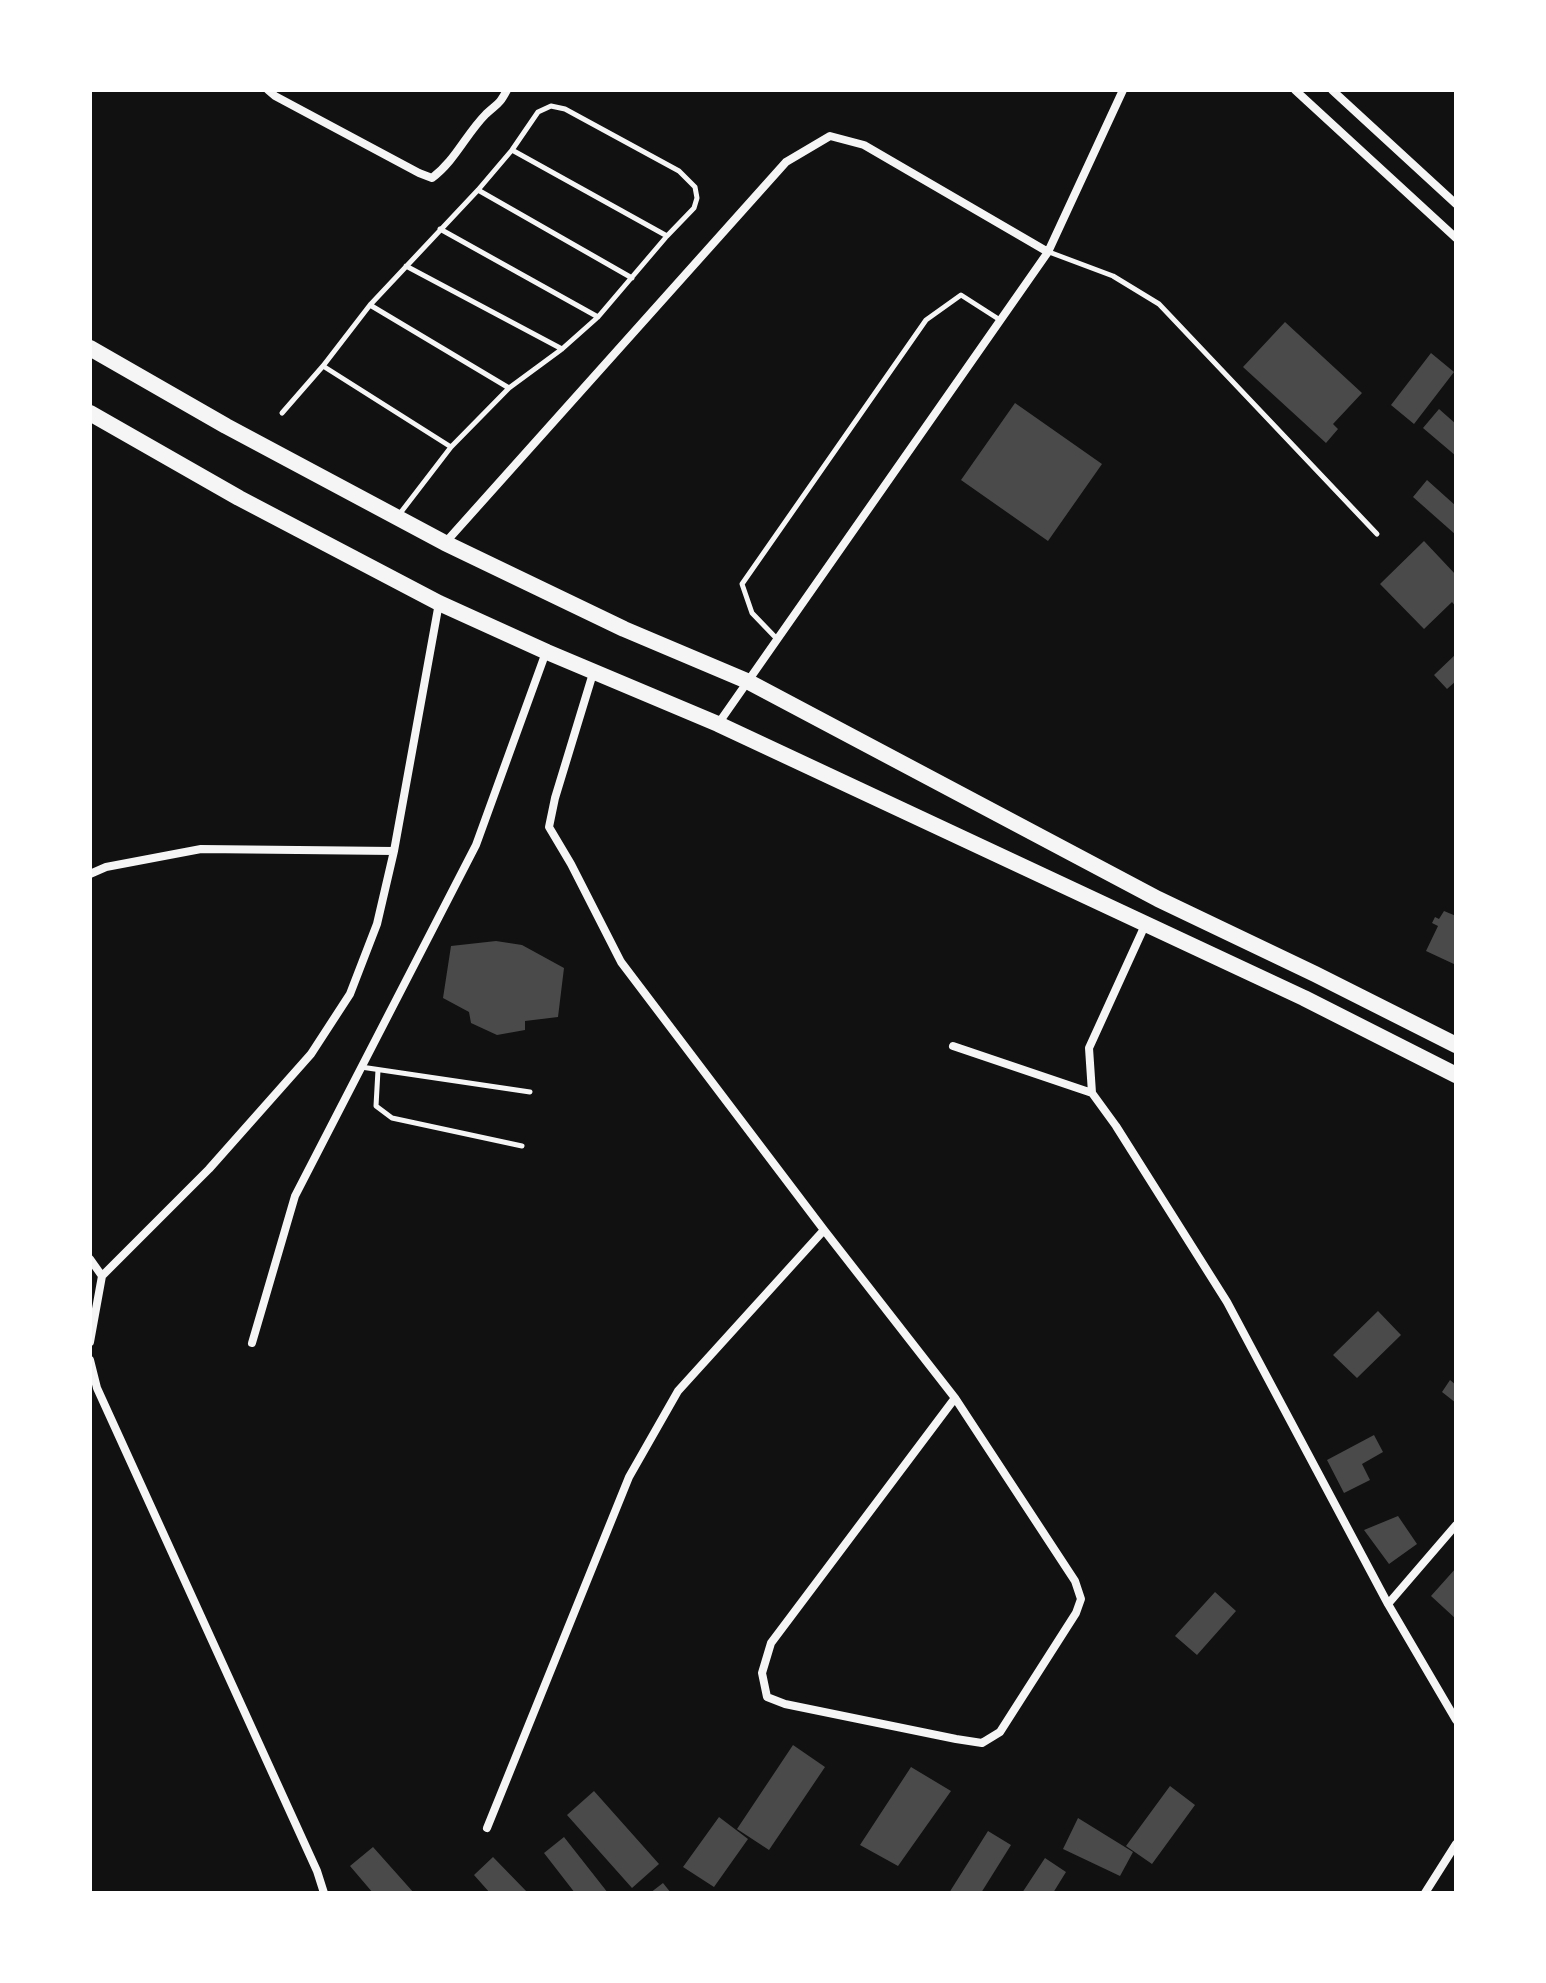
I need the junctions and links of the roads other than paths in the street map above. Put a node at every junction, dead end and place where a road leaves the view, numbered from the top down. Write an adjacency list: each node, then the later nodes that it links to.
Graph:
1 (268, 90): 2 (street)
2 (507, 90)
3 (1123, 90): 12 (street)
4 (1295, 90): 11 (street)
5 (1332, 90): 8 (street)
6 (512, 150): 7 (lane); 10 (lane); 10 (lane)
7 (478, 190): 9 (lane); 14 (lane)
8 (1456, 204)
9 (440, 229): 13 (lane); 16 (lane)
10 (667, 236): 14 (lane)
11 (1456, 238)
12 (1048, 252): 17 (street); 26 (lane); 27 (street)
13 (406, 266): 15 (lane); 19 (lane)
14 (632, 278): 16 (lane)
15 (370, 305): 20 (lane); 21 (lane)
16 (598, 317): 19 (lane)
17 (1001, 320): 29 (street); 29 (lane)
18 (90, 348): 25 (main road)
19 (562, 349): 21 (lane)
20 (323, 366): 23 (lane); 24 (lane)
21 (509, 388): 24 (lane)
22 (90, 413): 28 (main road)
23 (282, 413)
24 (451, 447): 25 (lane)
25 (398, 517): 27 (main road)
26 (1377, 534)
27 (445, 543): 32 (main road)
28 (439, 603): 30 (main road); 34 (street)
29 (777, 640): 32 (street)
30 (547, 652): 31 (main road); 39 (street)
31 (594, 670): 33 (main road); 45 (street)
32 (747, 681): 33 (street); 37 (main road)
33 (718, 724): 36 (main road)
34 (394, 851): 35 (street); 47 (street)
35 (90, 874)
36 (1146, 923): 41 (main road); 43 (street)
37 (1456, 1045)
38 (953, 1046): 43 (street)
39 (360, 1067): 40 (lane); 49 (street)
40 (378, 1070): 42 (lane); 44 (lane)
41 (1456, 1075)
42 (530, 1092)
43 (1092, 1093): 53 (street)
44 (522, 1146)
45 (824, 1230): 51 (street); 55 (street)
46 (90, 1259): 47 (street)
47 (102, 1276): 48 (street)
48 (90, 1342)
49 (252, 1343)
50 (90, 1360): 57 (street)
51 (955, 1398): 51 (street)
52 (1456, 1525): 53 (street)
53 (1388, 1604): 54 (street)
54 (1456, 1720)
55 (487, 1828)
56 (1456, 1844): 58 (street)
57 (324, 1893)
58 (1425, 1893)

